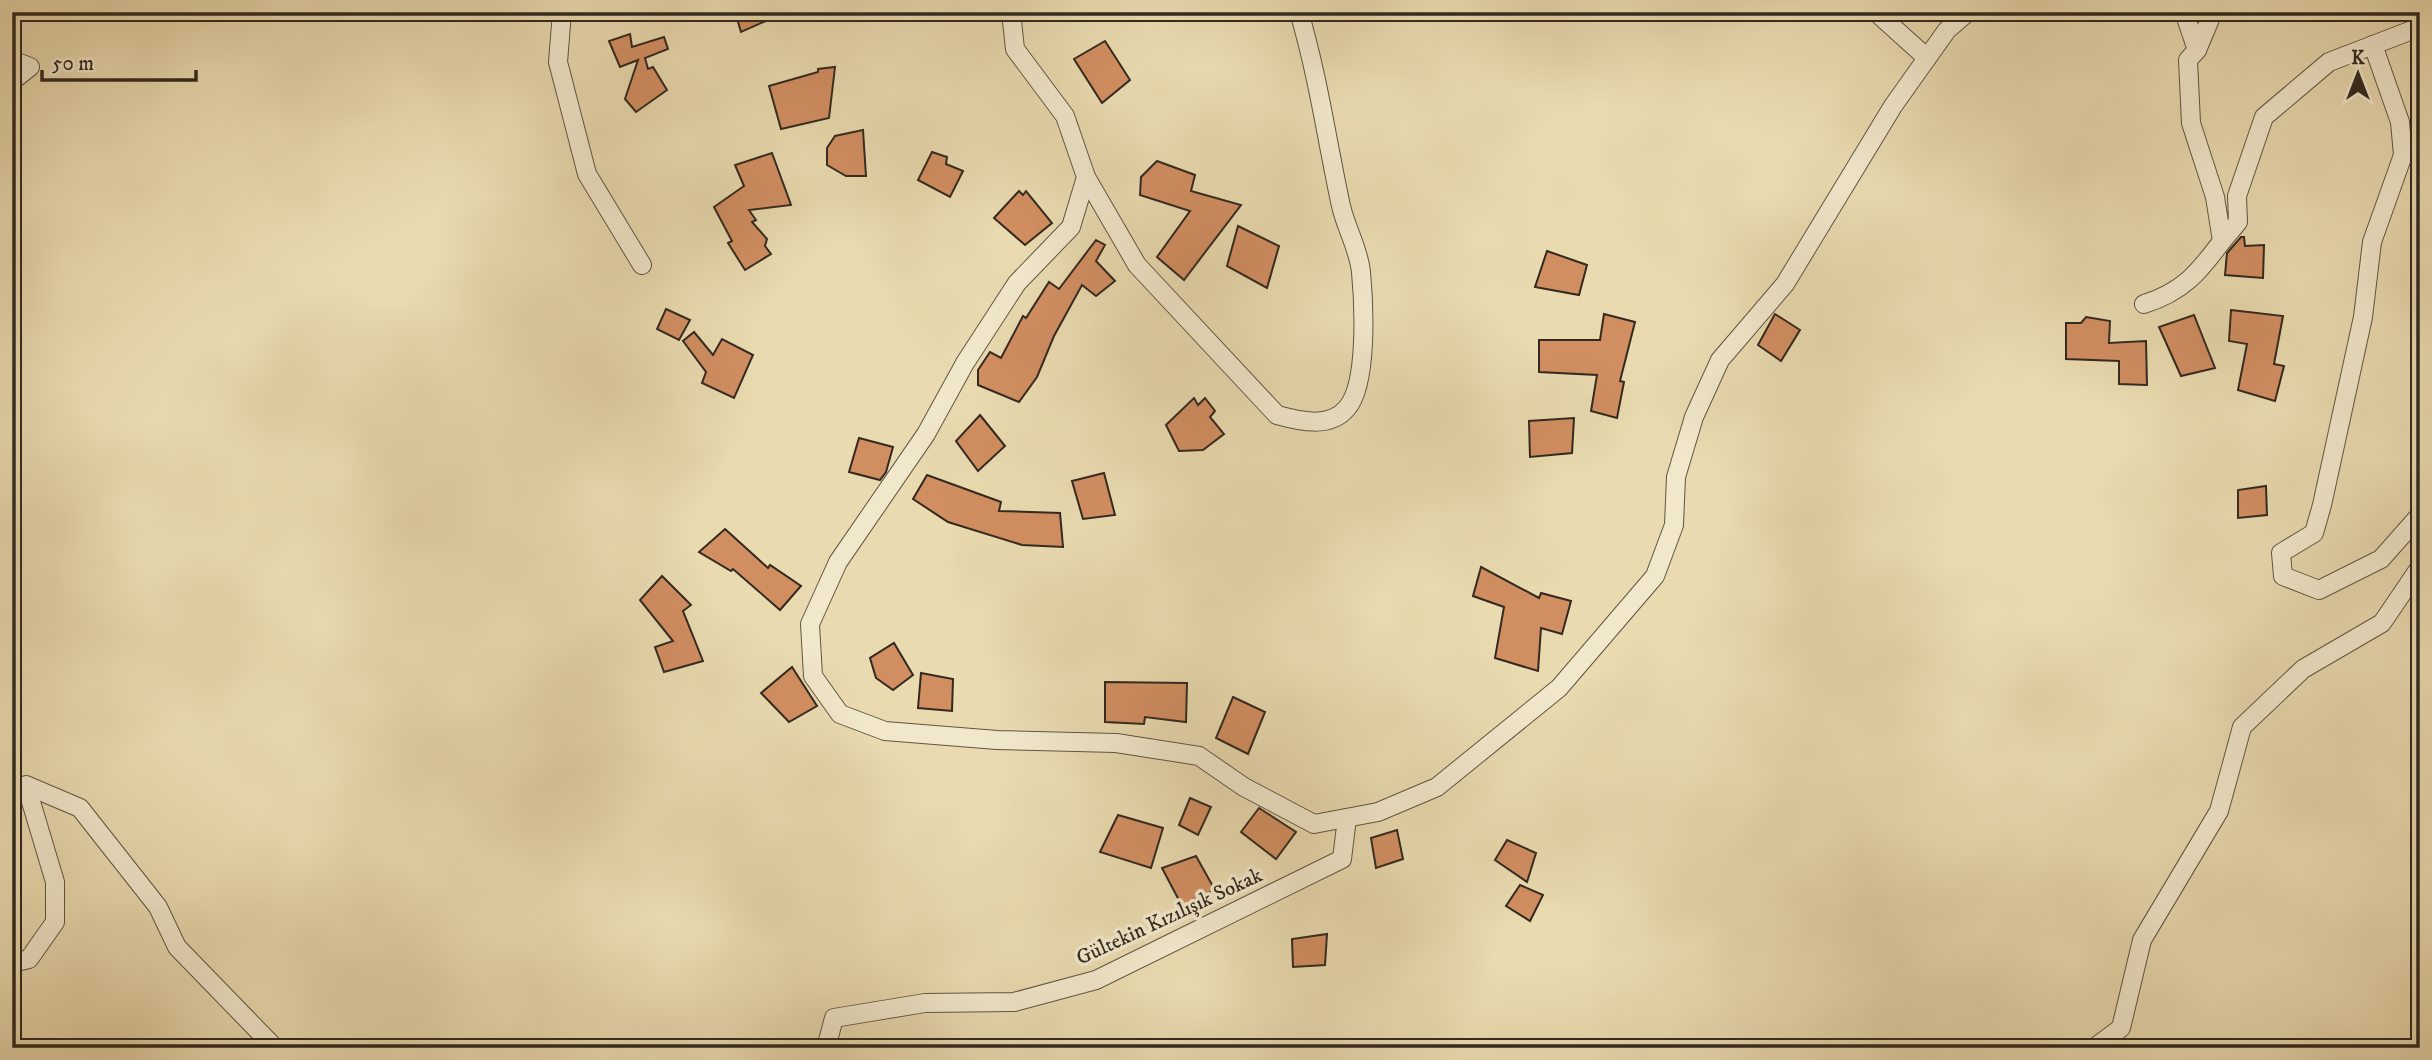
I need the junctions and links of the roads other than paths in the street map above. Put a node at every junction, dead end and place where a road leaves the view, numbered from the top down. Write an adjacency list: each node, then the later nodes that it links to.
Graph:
1 (562, 12): 16 (street)
2 (1011, 12): 14 (street)
3 (1299, 12): 14 (street)
4 (1875, 12): 11 (street)
5 (1968, 12): 11 (street)
6 (2183, 12): 10 (street)
7 (2213, 12): 10 (street)
8 (2420, 27): 9 (street)
9 (2373, 44): 15 (street); 18 (street)
10 (2197, 50): 15 (street)
11 (1927, 58): 20 (street)
12 (12, 60): 13 (street)
13 (12, 82)
14 (1086, 177): 20 (street)
15 (2222, 241): 17 (street)
16 (642, 265)
17 (2144, 304)
18 (2420, 515)
19 (2420, 567): 24 (street)
20 (1347, 818): 23 (street, Gültekin Kızılışık Sokak)
21 (12, 963): 22 (street)
22 (275, 1048)
23 (826, 1048)
24 (2094, 1048)

